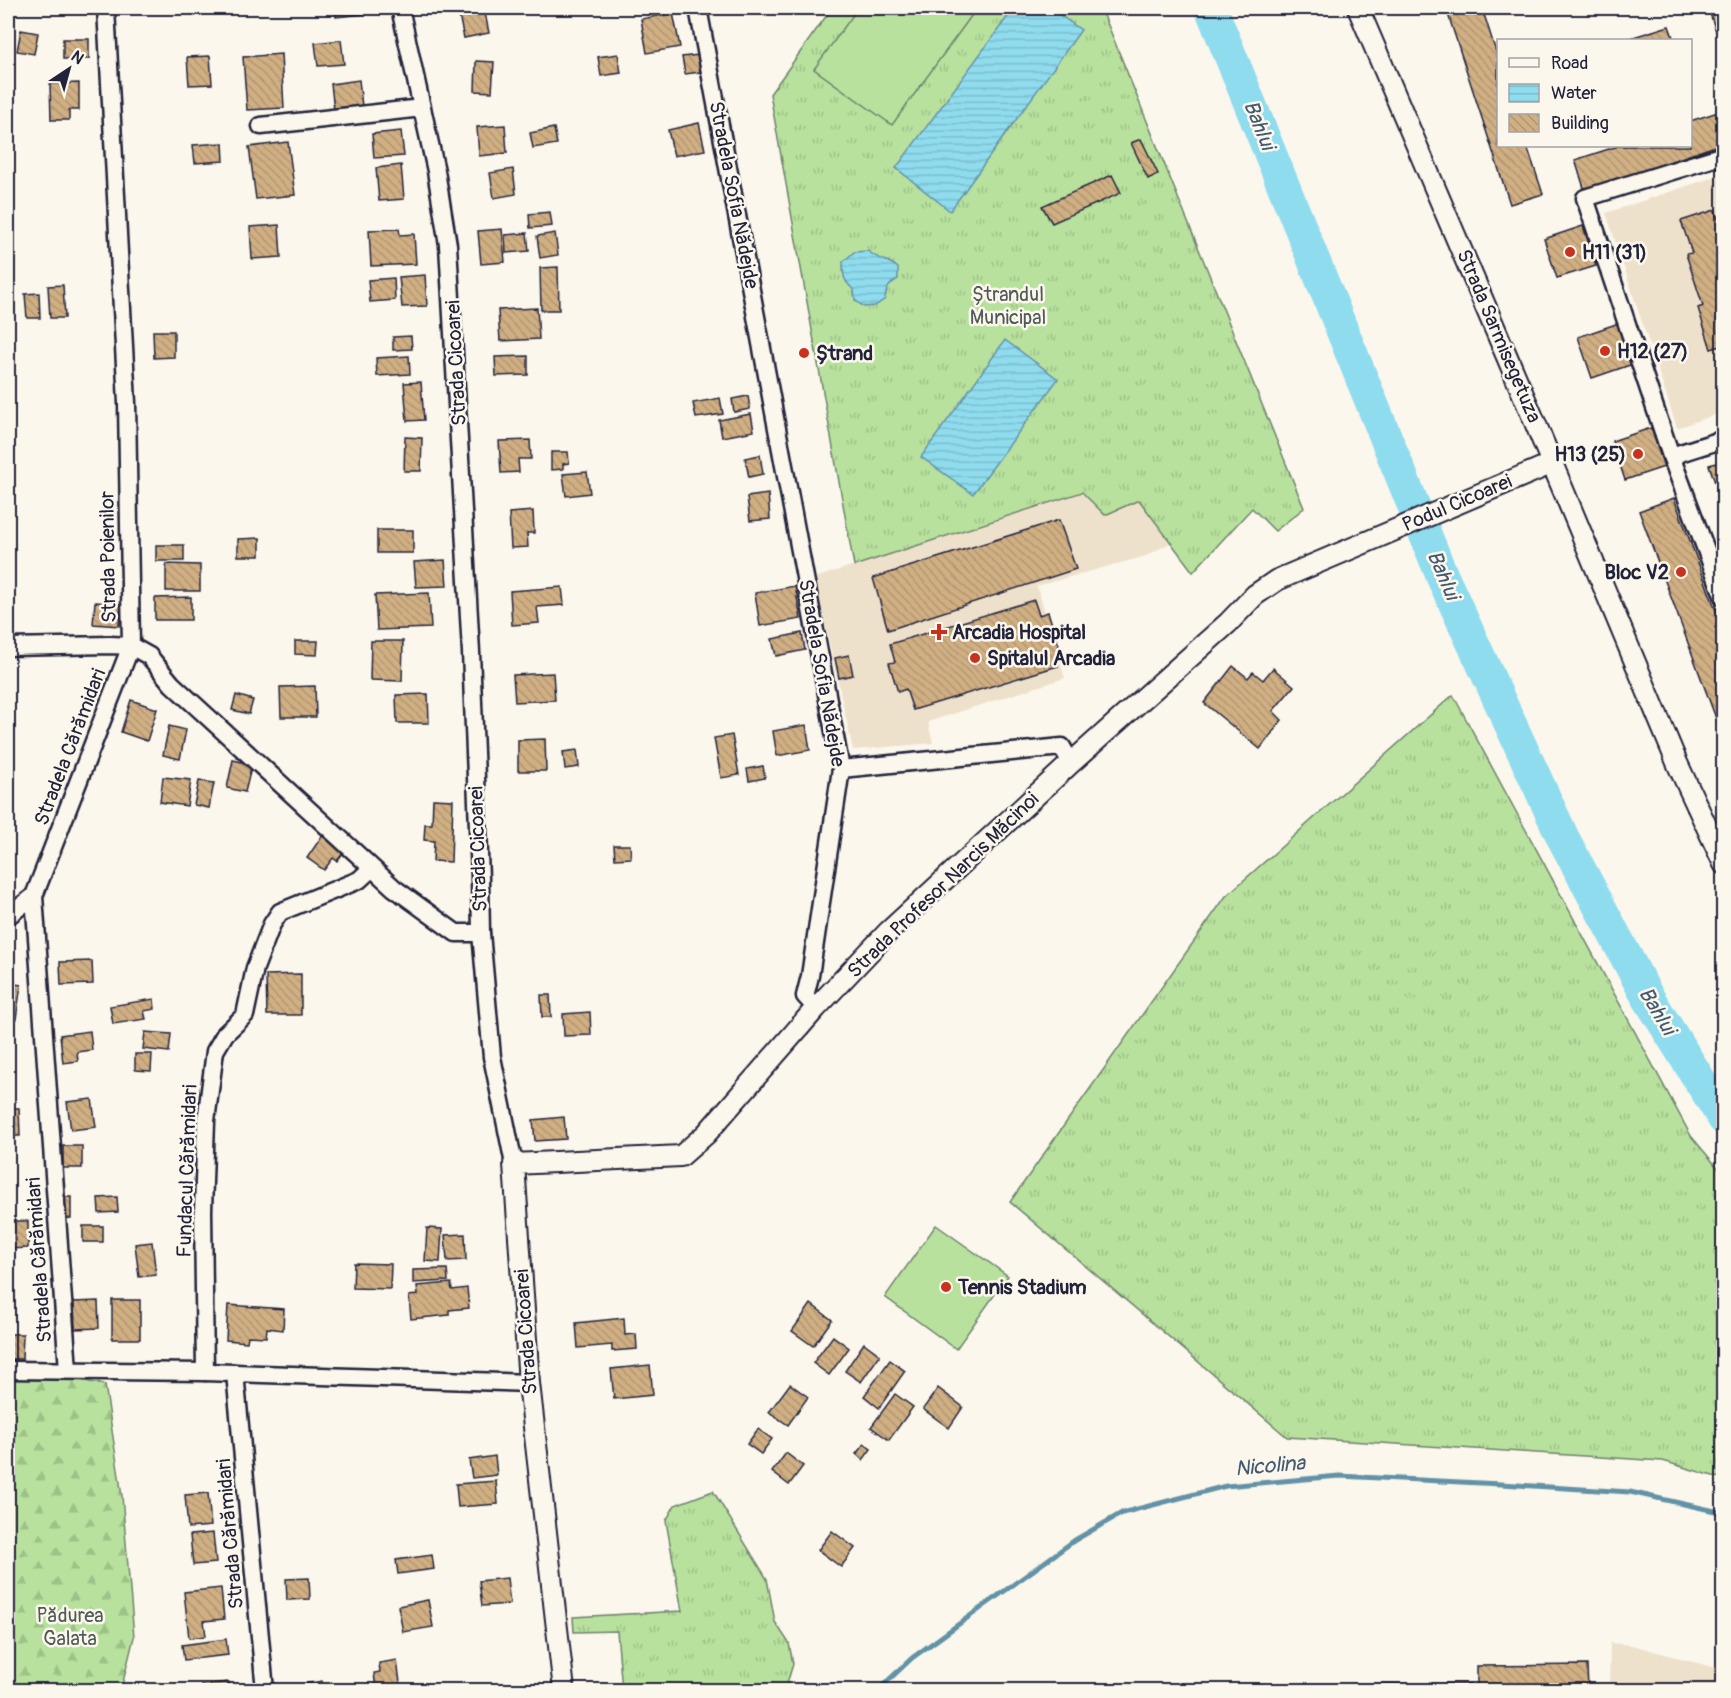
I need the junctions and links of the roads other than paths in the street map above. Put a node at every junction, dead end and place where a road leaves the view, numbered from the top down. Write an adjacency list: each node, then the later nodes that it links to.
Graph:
1 (106, 8): 13 (street, Strada Poienilor)
2 (400, 8): 5 (street, Strada Cicoarei)
3 (698, 8): 16 (street, Stradela Sofia Nădejde)
4 (1358, 8): 10 (street, Strada Sarmisegetuza)
5 (422, 108): 6 (street); 21 (street, Strada Cicoarei)
6 (261, 126)
7 (1724, 155): 9 (street)
8 (1724, 439): 9 (street)
9 (1671, 456): 12 (street)
10 (1553, 463): 11 (street, Podul Cicoarei); 17 (street, Strada Sarmisegetuza)
11 (1362, 543): 15 (street, Strada Profesor Narcis Măcinoi)
12 (1724, 598)
13 (131, 646): 14 (street); 18 (street, Strada Poienilor); 19 (street, Stradela Cărămidari)
14 (8, 648)
15 (1071, 763): 16 (street); 22 (street, Strada Profesor Narcis Măcinoi)
16 (841, 769): 22 (street, Stradela Sofia Nădejde)
17 (1724, 864)
18 (371, 869): 21 (street, Strada Poienilor); 26 (street, Fundacul Cărămidari)
19 (34, 896): 20 (street); 25 (street, Stradela Cărămidari)
20 (8, 916)
21 (480, 933): 23 (street, Strada Cicoarei)
22 (816, 1008): 23 (street)
23 (514, 1164): 28 (street, Strada Cicoarei)
24 (8, 1370): 25 (street, Stradela Cărămidari)
25 (68, 1370): 26 (street, Stradela Cărămidari)
26 (205, 1372): 27 (street, Stradela Cărămidari)
27 (235, 1373): 28 (street, Stradela Cărămidari); 29 (street, Strada Cărămidari)
28 (529, 1383): 30 (street, Strada Cicoarei)
29 (265, 1690)
30 (564, 1690)

